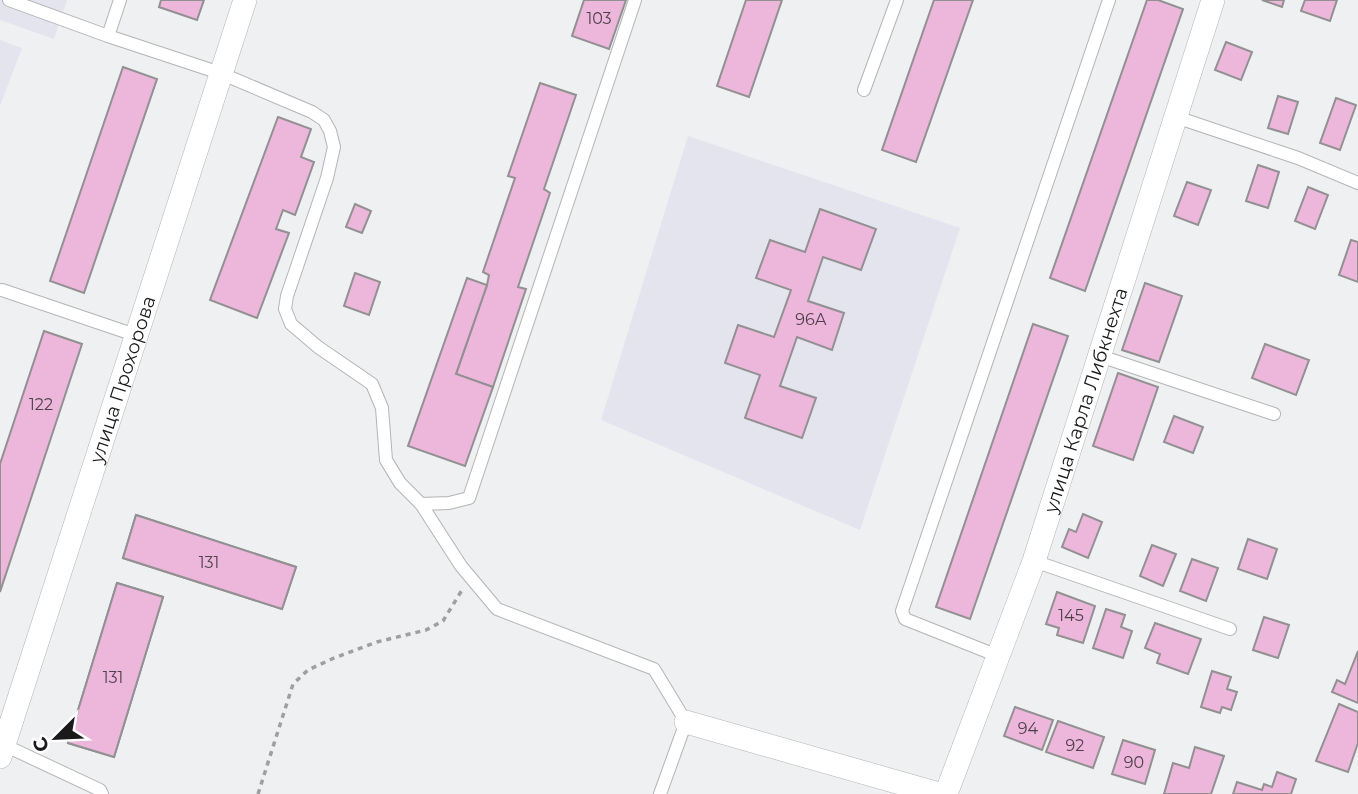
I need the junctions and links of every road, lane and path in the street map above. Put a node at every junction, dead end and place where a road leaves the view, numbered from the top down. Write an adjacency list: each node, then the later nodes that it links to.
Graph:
1 (9, 0): 8 (lane)
2 (121, 0): 8 (lane)
3 (245, 0): 9 (street, улица Прохорова)
4 (635, 0): 17 (lane)
5 (897, 0): 10 (lane)
6 (1109, 0): 21 (lane)
7 (1213, 0): 11 (street, улица Карла Либкнехта)
8 (108, 36): 9 (lane)
9 (220, 73): 14 (street, улица Прохорова); 17 (lane)
10 (864, 90)
11 (1176, 117): 12 (lane); 15 (street, улица Карла Либкнехта)
12 (1358, 183)
13 (2, 290): 14 (lane)
14 (135, 335): 23 (street, улица Прохорова)
15 (1100, 356): 16 (lane); 18 (street, улица Карла Либкнехта)
16 (1274, 414)
17 (421, 504): 19 (lane)
18 (1034, 561): 20 (lane); 21 (street, улица Карла Либкнехта)
19 (470, 576): 22 (lane); 25 (path)
20 (1230, 629)
21 (998, 656): 28 (street, улица Карла Либкнехта)
22 (686, 722): 26 (lane); 27 (street)
23 (1, 749): 24 (lane)
24 (102, 794)
25 (258, 794)
26 (660, 794)
27 (939, 794)
28 (946, 794)

